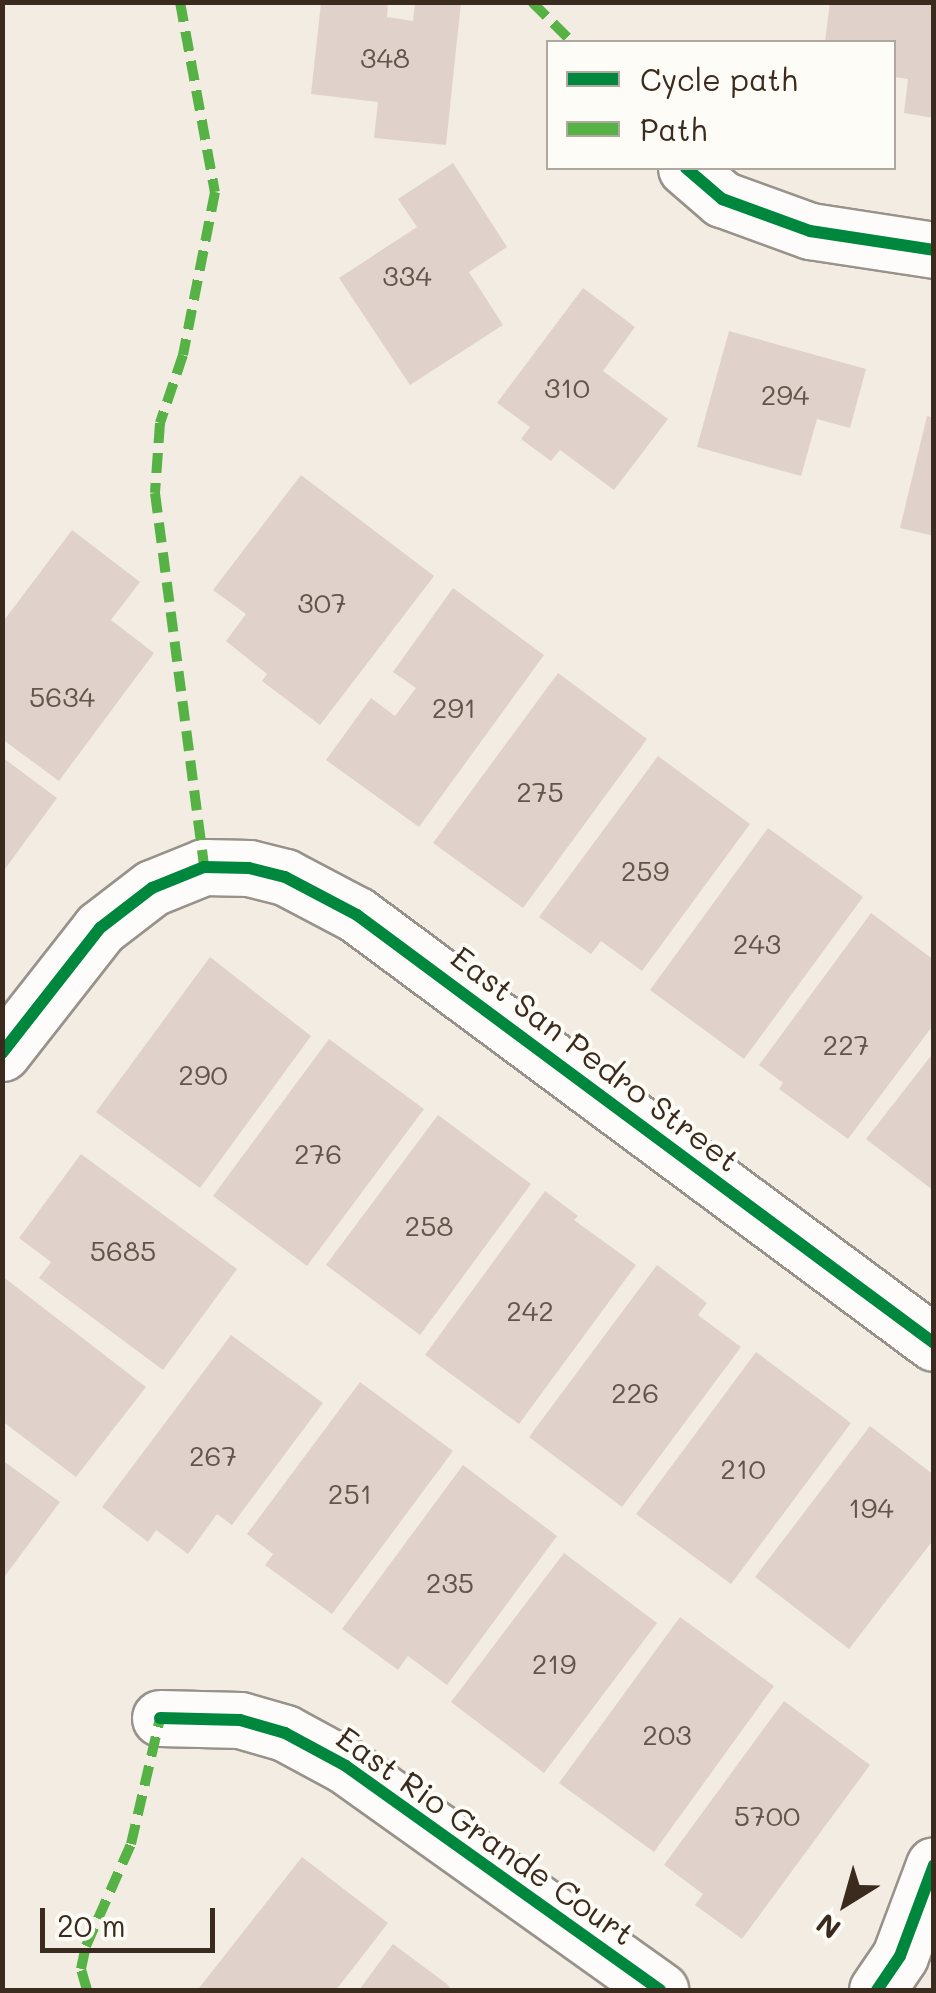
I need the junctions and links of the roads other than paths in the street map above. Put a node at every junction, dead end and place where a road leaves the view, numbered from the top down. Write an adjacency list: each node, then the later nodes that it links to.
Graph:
1 (688, 170): 2 (street)
2 (934, 250)
3 (2, 1053): 4 (street, East San Pedro Street)
4 (934, 1343)
5 (160, 1718): 7 (street, East Rio Grande Court)
6 (934, 1865): 8 (street)
7 (660, 1990)
8 (877, 1990)

